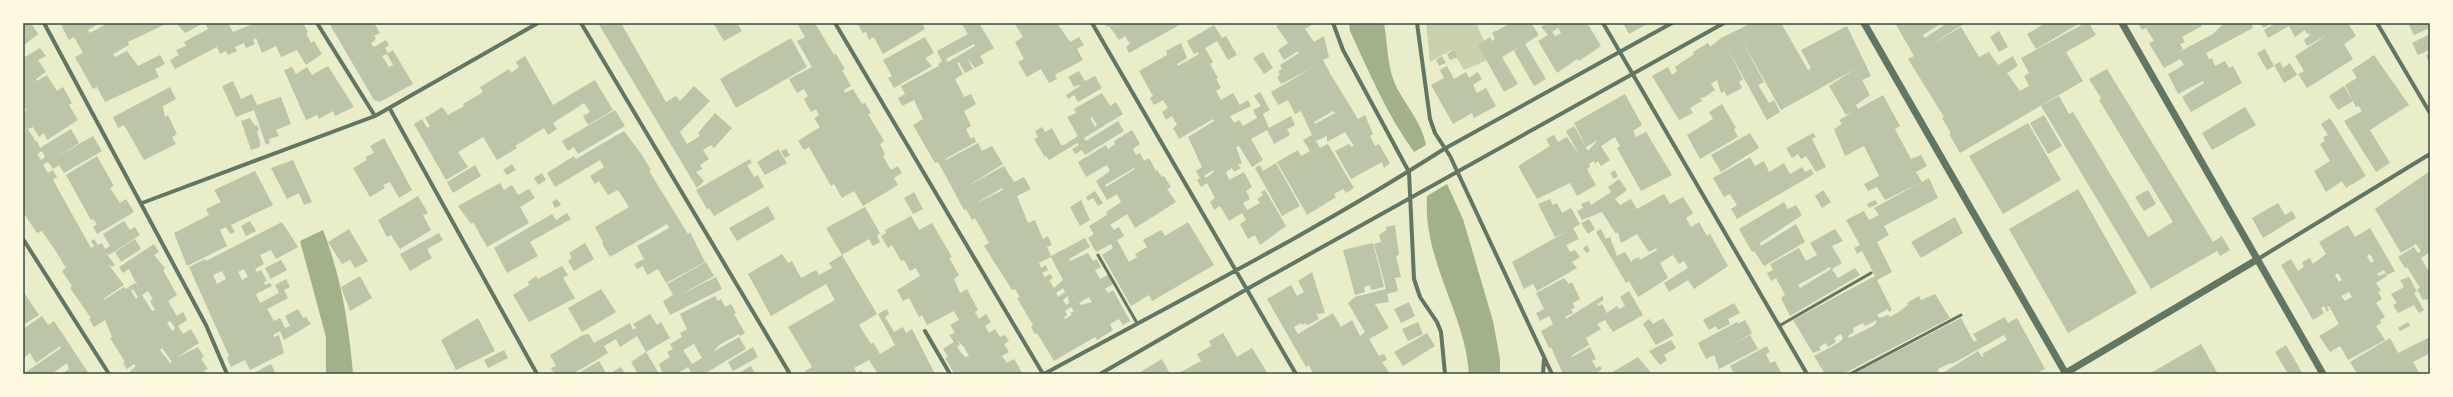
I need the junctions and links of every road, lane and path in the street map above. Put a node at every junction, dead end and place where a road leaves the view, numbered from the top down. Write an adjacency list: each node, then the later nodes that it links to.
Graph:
1 (44, 23): 25 (street)
2 (318, 23): 19 (street)
3 (538, 23): 17 (street)
4 (581, 23): 40 (street)
5 (835, 23): 42 (street)
6 (1092, 23): 29 (street)
7 (1333, 23): 22 (street)
8 (1417, 23): 20 (street)
9 (1603, 23): 15 (street)
10 (1672, 23): 15 (street)
11 (1724, 23): 16 (street)
12 (1864, 23): 50 (street)
13 (2122, 23): 28 (street)
14 (2377, 23): 18 (street)
15 (1620, 52): 16 (street); 20 (street)
16 (1634, 75): 23 (street); 34 (street)
17 (390, 109): 19 (street); 39 (street)
18 (2430, 113)
19 (375, 116): 25 (street)
20 (1444, 149): 22 (street); 23 (street)
21 (2430, 154): 28 (street)
22 (1409, 172): 24 (street); 29 (street)
23 (1457, 172): 24 (street); 36 (street)
24 (1409, 200): 31 (street); 45 (street)
25 (142, 203): 38 (street)
26 (23, 240): 37 (street)
27 (1098, 255): 33 (lane)
28 (2258, 259): 50 (street); 51 (street)
29 (1235, 270): 31 (street); 33 (street)
30 (1871, 272): 34 (lane)
31 (1247, 289): 43 (street); 44 (street)
32 (1961, 315): 49 (lane)
33 (1137, 323): 42 (street)
34 (1779, 326): 48 (street)
35 (925, 331): 41 (street)
36 (1544, 358): 46 (street); 47 (street)
37 (109, 374)
38 (227, 374)
39 (537, 374)
40 (790, 374)
41 (950, 374)
42 (1044, 374)
43 (1100, 374)
44 (1296, 374)
45 (1445, 374)
46 (1543, 374)
47 (1552, 374)
48 (1807, 374)
49 (1850, 374)
50 (2065, 374)
51 (2323, 374)

